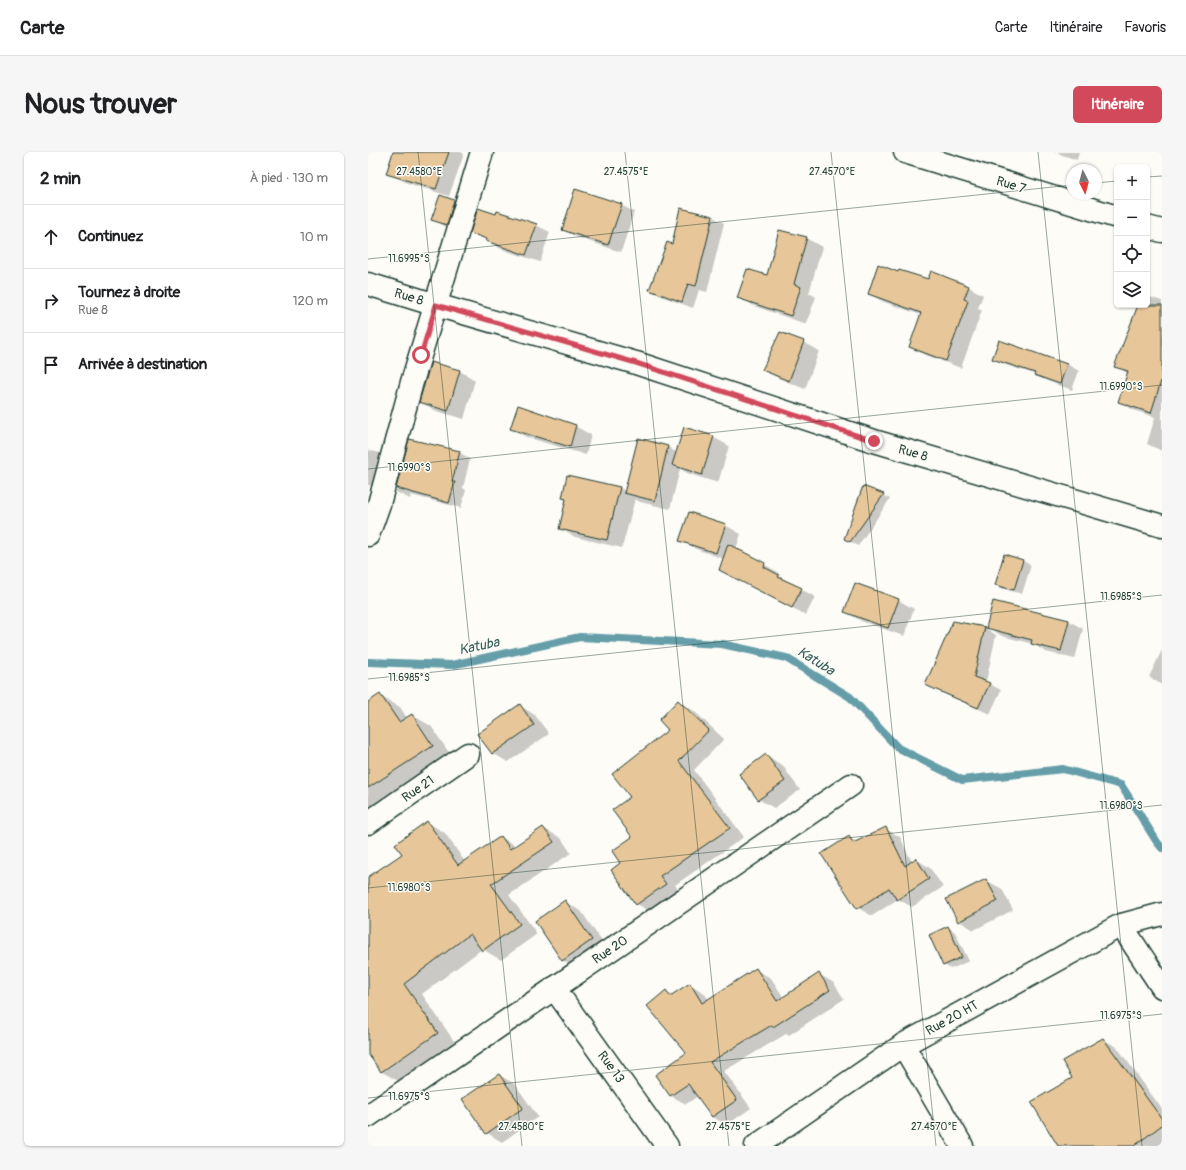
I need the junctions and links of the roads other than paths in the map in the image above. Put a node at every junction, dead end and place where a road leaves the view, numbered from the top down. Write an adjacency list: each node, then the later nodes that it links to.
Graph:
1 (482, 152): 7 (street)
2 (905, 152): 3 (street, Rue 7)
3 (1114, 216)
4 (1150, 228): 5 (street)
5 (1162, 231)
6 (368, 284): 7 (street, Rue 8)
7 (436, 305): 8 (street, Rue 8); 9 (street)
8 (1162, 526)
9 (368, 535)
10 (468, 754): 12 (street, Rue 21)
11 (851, 785): 16 (street, Rue 20)
12 (368, 823)
13 (1162, 914): 14 (street, Rue 20 HT)
14 (1121, 925): 15 (street); 17 (street, Rue 20 HT)
15 (1162, 987)
16 (554, 988): 18 (street, Rue 20); 19 (street, Rue 13)
17 (903, 1045): 20 (street, Rue 20 HT); 21 (street)
18 (368, 1116)
19 (667, 1146)
20 (756, 1146)
21 (962, 1146)

